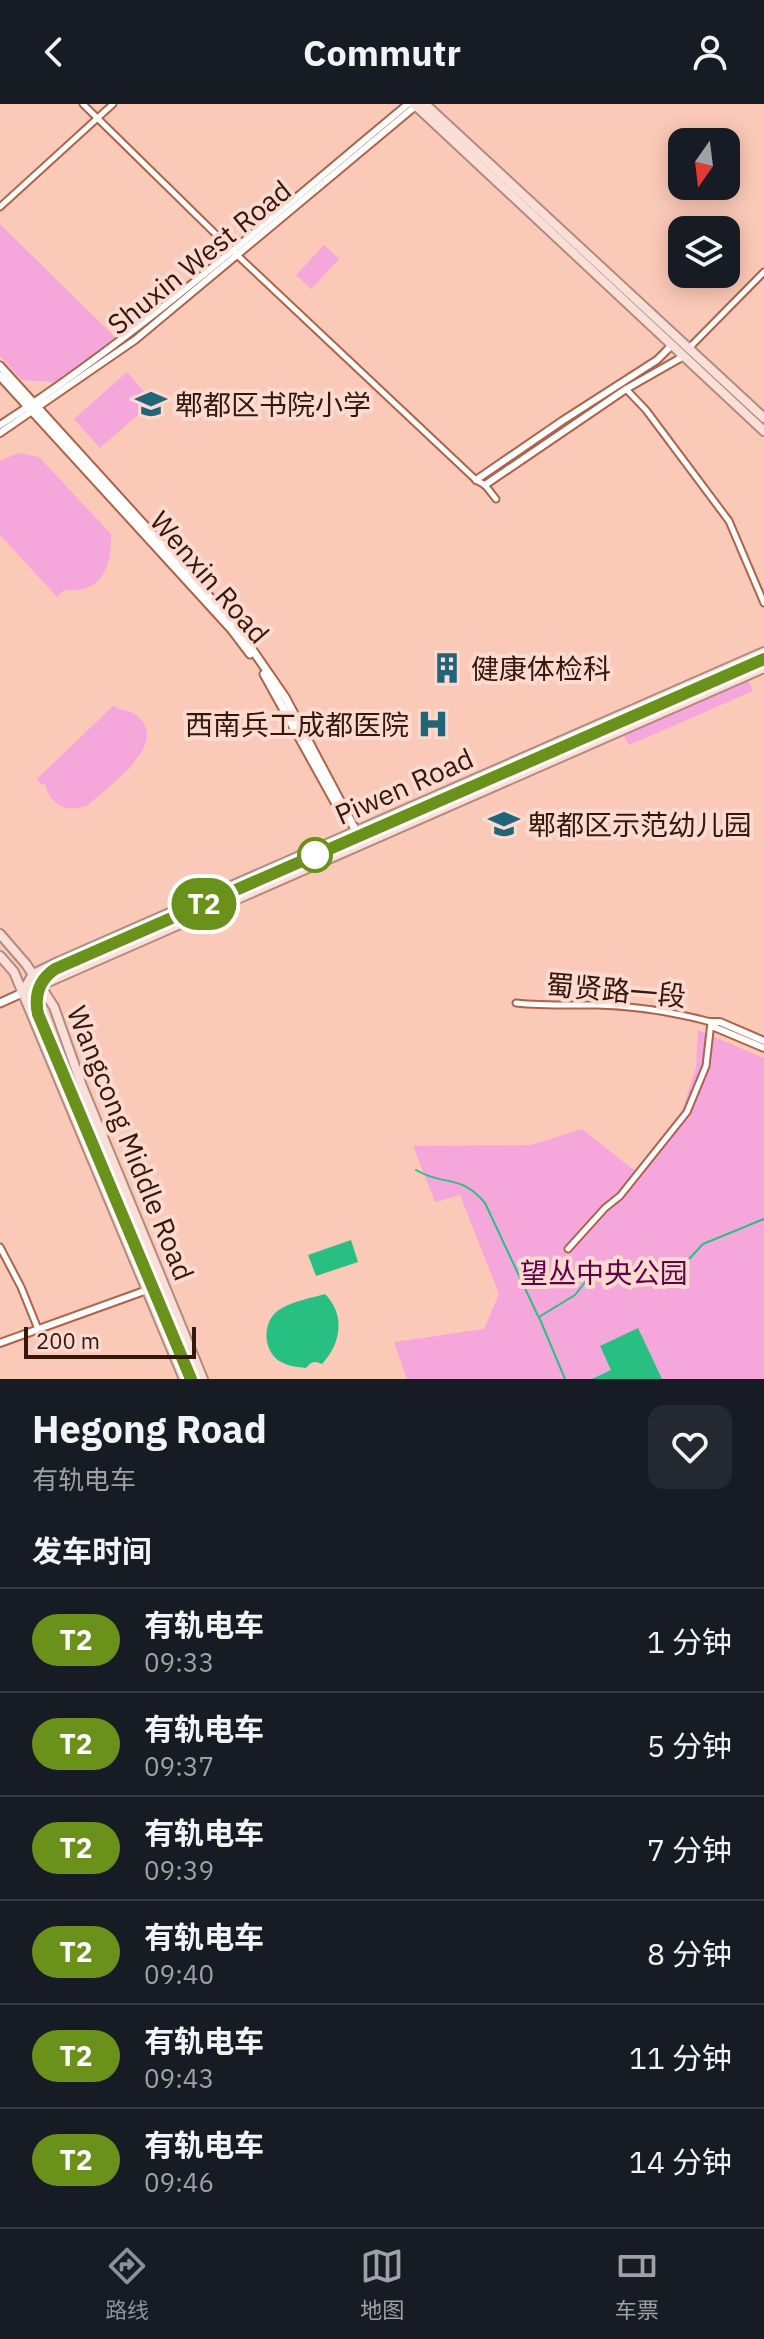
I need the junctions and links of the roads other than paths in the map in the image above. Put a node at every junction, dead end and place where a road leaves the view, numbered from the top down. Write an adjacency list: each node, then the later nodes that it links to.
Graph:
1 (83, 104): 4 (street)
2 (113, 104): 4 (street)
3 (416, 104): 6 (street, Shuxin West Road); 8 (main road); 9 (main road)
4 (97, 118): 5 (street); 6 (street)
5 (0, 207)
6 (235, 252): 13 (street, Shuxin West Road); 18 (street)
7 (764, 272): 9 (street)
8 (672, 345): 9 (main road); 18 (street)
9 (686, 352): 12 (street); 14 (main road); 16 (main road)
10 (0, 366): 13 (main road)
11 (0, 376): 13 (main road)
12 (626, 389): 19 (street); 21 (street)
13 (33, 408): 15 (street, Shuxin West Road); 17 (street, Shuxin West Road); 24 (main road)
14 (764, 418)
15 (0, 425)
16 (764, 431)
17 (0, 433)
18 (476, 480): 19 (street)
19 (485, 485): 20 (street)
20 (496, 499)
21 (764, 603)
22 (764, 652): 24 (main road, Piwen Road)
23 (764, 668): 28 (main road, Piwen Road)
24 (354, 832): 27 (main road, Piwen Road)
25 (0, 934): 27 (main road, Wangcong Middle Road)
26 (0, 956): 29 (main road, Wangcong Middle Road)
27 (33, 974): 28 (main road, Wangcong Middle Road); 29 (main road)
28 (40, 985): 29 (main road, Piwen Road); 41 (main road, Wangcong Middle Road)
29 (22, 993): 30 (main road); 37 (main road, Wangcong Middle Road)
30 (0, 1003)
31 (516, 1003): 32 (street, 蜀贤路一段)
32 (711, 1022): 33 (street, 蜀贤路一段); 34 (street, 蜀贤路一段); 36 (street)
33 (764, 1041)
34 (764, 1048)
35 (0, 1247): 38 (street)
36 (568, 1249)
37 (147, 1290): 38 (street); 40 (main road, Wangcong Middle Road)
38 (38, 1330): 39 (street)
39 (0, 1343)
40 (184, 1379)
41 (203, 1379)

